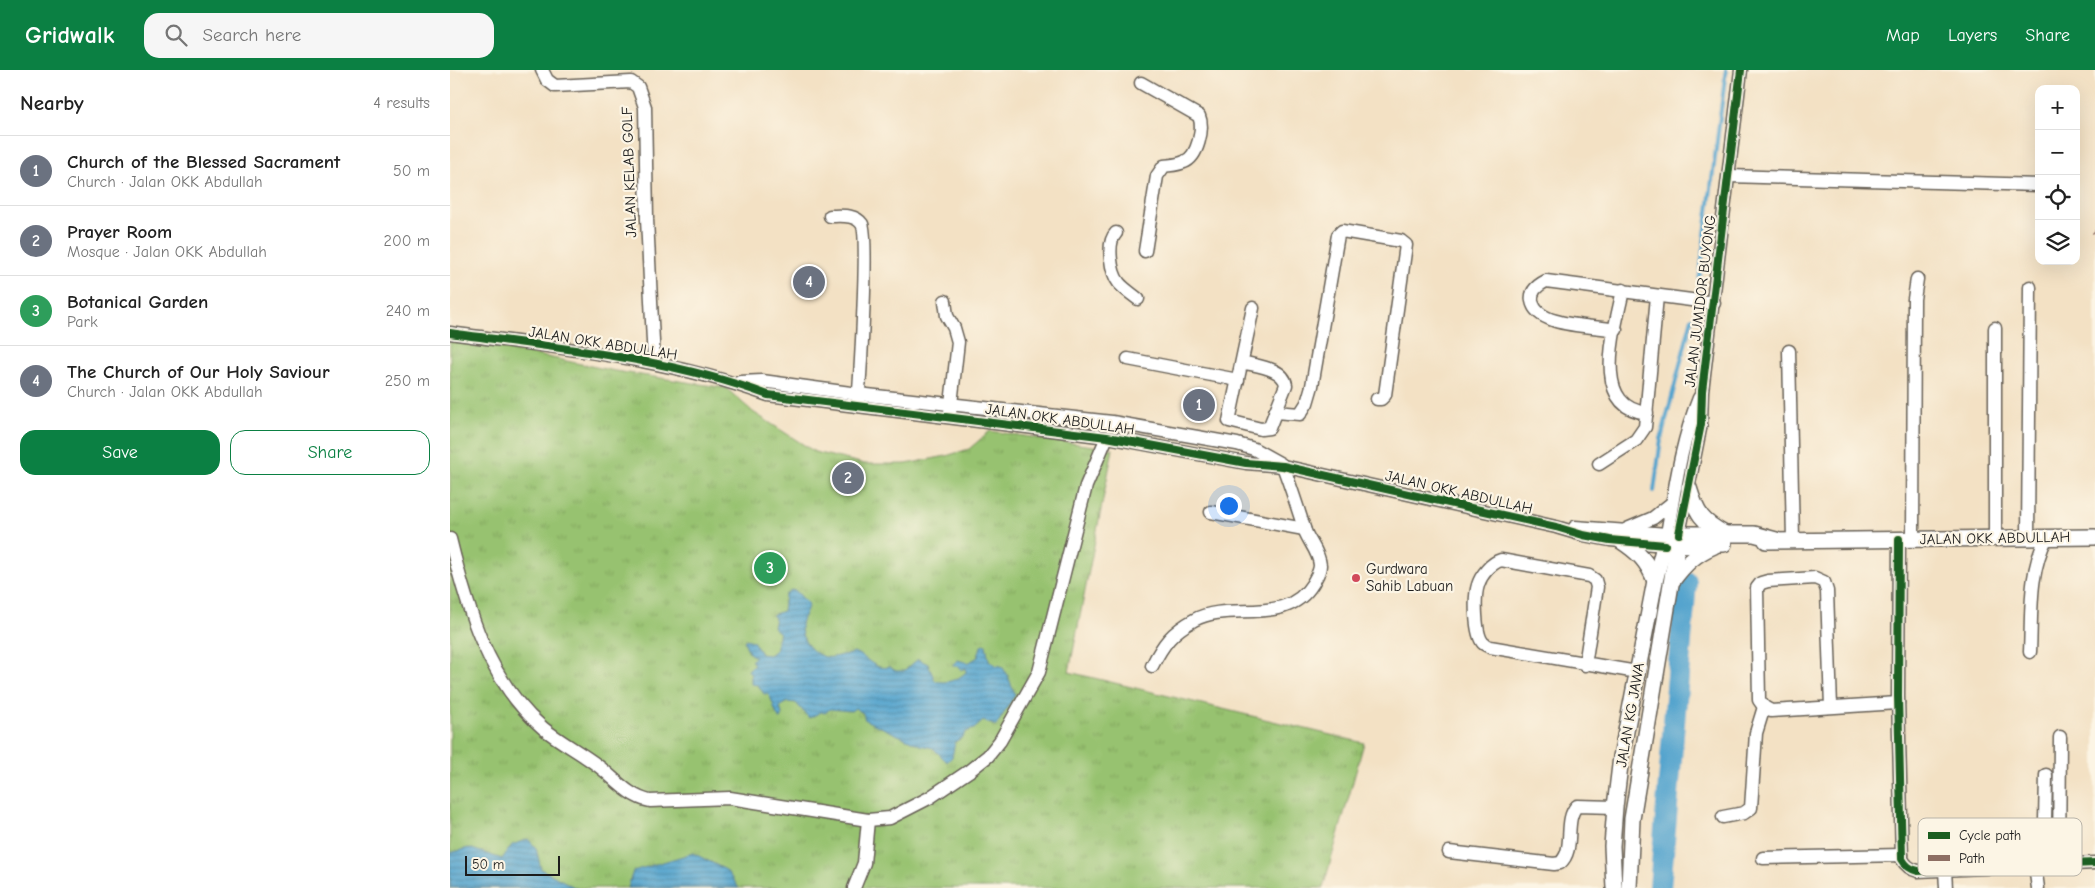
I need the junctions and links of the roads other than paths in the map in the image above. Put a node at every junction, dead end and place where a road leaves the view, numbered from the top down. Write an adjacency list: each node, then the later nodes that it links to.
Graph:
1 (542, 70): 22 (street, JALAN KELAB GOLF)
2 (1741, 70): 4 (street, JALAN JUMIDOR BUYONG)
3 (1141, 83): 8 (street)
4 (1729, 176): 5 (street); 15 (street, JALAN JUMIDOR BUYONG)
5 (2035, 185)
6 (830, 216): 27 (street)
7 (1116, 233): 13 (street)
8 (1145, 251)
9 (1917, 279): 50 (street)
10 (2030, 287): 48 (street)
11 (1623, 290): 12 (street); 18 (street); 18 (street)
12 (1657, 296): 15 (street); 30 (street)
13 (1138, 299)
14 (945, 301): 28 (street)
15 (1714, 303): 25 (street, JALAN JUMIDOR BUYONG)
16 (1254, 308): 23 (street)
17 (1995, 328): 47 (street)
18 (1616, 330): 30 (street)
19 (450, 333): 22 (street, JALAN OKK ABDULLAH)
20 (1789, 351): 53 (street)
21 (1128, 359): 24 (street)
22 (654, 362): 27 (street, JALAN OKK ABDULLAH)
23 (1242, 362): 24 (street); 29 (street)
24 (1238, 380): 32 (street)
25 (1702, 391): 40 (street, JALAN JUMIDOR BUYONG); 41 (street, JALAN JUMIDOR BUYONG)
26 (1377, 399): 29 (street)
27 (858, 401): 28 (street, JALAN OKK ABDULLAH); 31 (street, JALAN OKK ABDULLAH)
28 (951, 405): 31 (street); 35 (street, JALAN OKK ABDULLAH)
29 (1275, 412): 33 (street)
30 (1647, 413): 38 (street)
31 (949, 418): 34 (street, JALAN OKK ABDULLAH)
32 (1244, 424): 33 (street); 35 (street)
33 (1261, 429): 36 (street)
34 (1107, 437): 37 (street, JALAN OKK ABDULLAH); 69 (street)
35 (1237, 444): 36 (street, JALAN OKK ABDULLAH); 37 (street)
36 (1254, 449): 39 (street, JALAN OKK ABDULLAH)
37 (1233, 460): 39 (street, JALAN OKK ABDULLAH)
38 (1599, 464)
39 (1283, 466): 43 (street); 44 (street, JALAN OKK ABDULLAH)
40 (1689, 488): 51 (street, JALAN JUMIDOR BUYONG); 52 (main road)
41 (1672, 503): 44 (street); 51 (street, JALAN JUMIDOR BUYONG)
42 (1211, 512): 43 (street)
43 (1304, 529): 58 (street)
44 (1622, 535): 51 (street, JALAN OKK ABDULLAH); 54 (main road)
45 (2047, 537): 46 (main road, JALAN OKK ABDULLAH); 48 (main road, JALAN OKK ABDULLAH); 56 (street)
46 (2095, 537)
47 (1995, 538): 48 (main road, JALAN OKK ABDULLAH); 50 (main road, JALAN OKK ABDULLAH)
48 (2028, 538)
49 (450, 539): 69 (street)
50 (1906, 539): 53 (main road, JALAN OKK ABDULLAH); 60 (street)
51 (1672, 540): 52 (main road, JALAN OKK ABDULLAH); 54 (main road, JALAN KG JAWA); 55 (main road, JALAN KG JAWA)
52 (1721, 540): 53 (main road, JALAN OKK ABDULLAH); 55 (main road)
53 (1793, 540)
54 (1655, 581): 59 (main road, JALAN KG JAWA)
55 (1672, 581): 78 (main road, JALAN KG JAWA)
56 (2030, 652)
57 (1585, 665): 57 (street); 59 (street)
58 (1152, 666)
59 (1637, 672): 65 (main road, JALAN KG JAWA)
60 (1898, 703): 62 (street); 71 (street)
61 (1764, 707): 62 (street); 62 (street); 66 (street)
62 (1831, 707)
63 (2060, 737): 68 (street)
64 (2046, 775): 67 (street)
65 (1615, 807): 70 (street); 77 (main road, JALAN KG JAWA)
66 (1723, 817)
67 (2043, 818)
68 (2059, 818)
69 (868, 820): 76 (street)
70 (1449, 852)
71 (1902, 855): 72 (street); 75 (street)
72 (1763, 858)
73 (2095, 863): 74 (street)
74 (2082, 864)
75 (1918, 871)
76 (854, 888)
77 (1614, 888)
78 (1629, 888)

